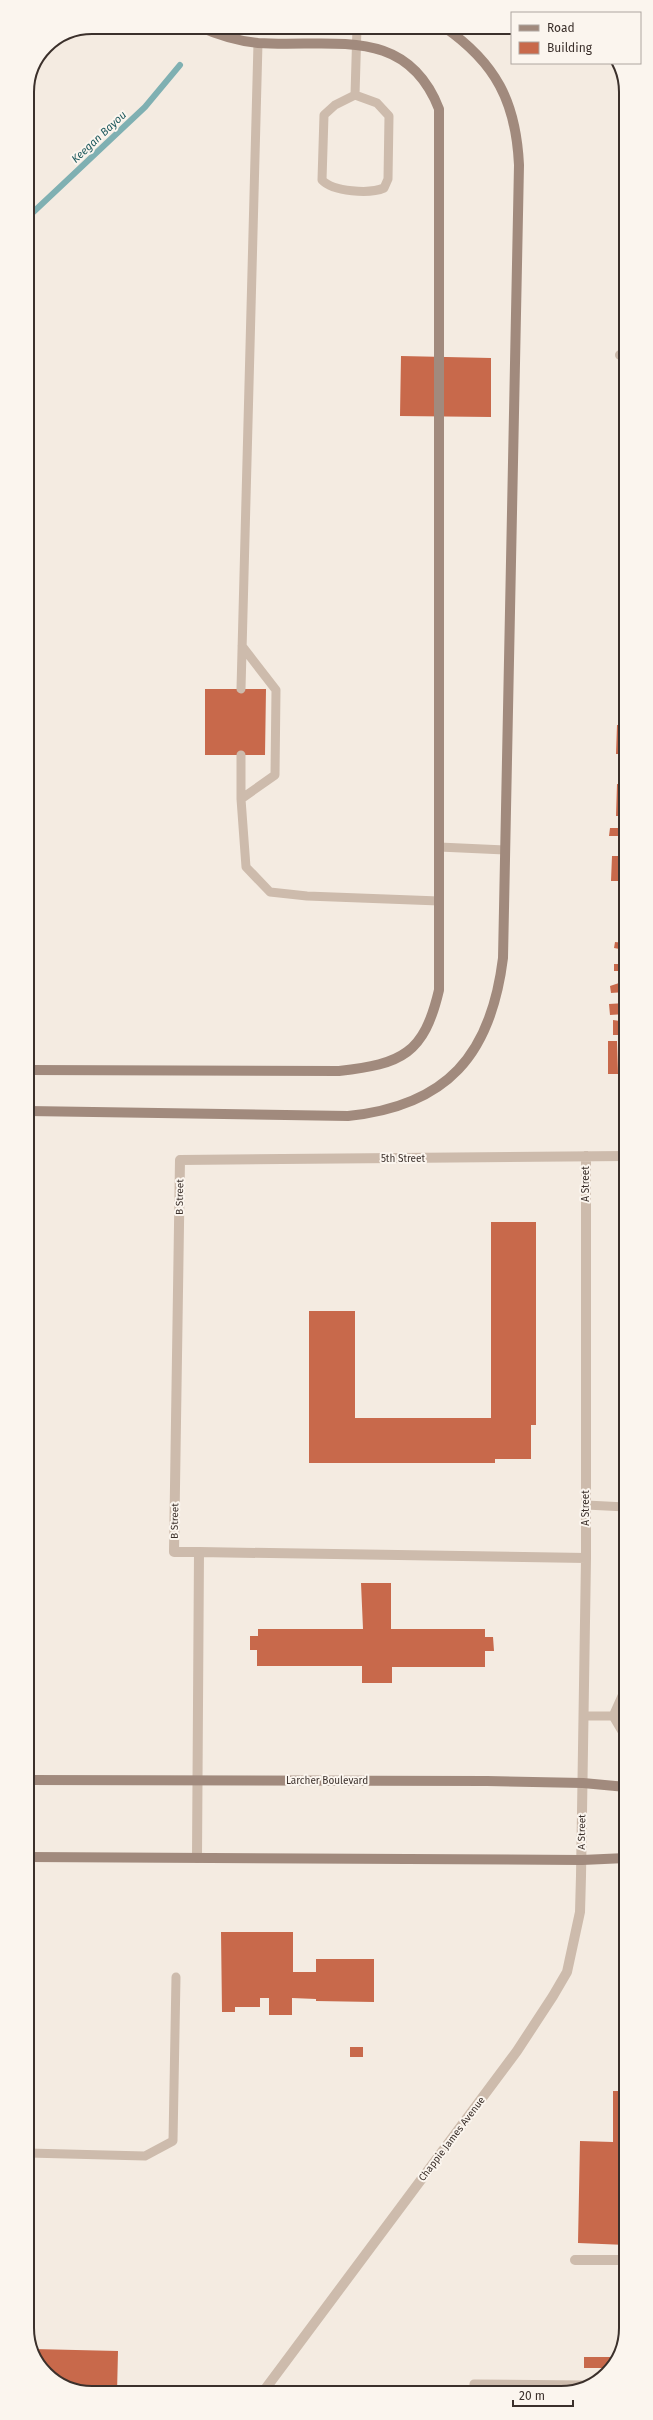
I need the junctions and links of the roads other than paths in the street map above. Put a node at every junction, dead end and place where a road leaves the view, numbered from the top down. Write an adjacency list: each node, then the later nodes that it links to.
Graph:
1 (221, 34): 4 (main road)
2 (357, 34): 5 (lane)
3 (454, 34): 12 (main road)
4 (258, 43): 5 (main road); 7 (lane)
5 (356, 45): 6 (lane); 11 (main road)
6 (355, 94): 6 (lane)
7 (242, 646): 8 (lane); 10 (lane)
8 (241, 689)
9 (240, 755): 10 (lane)
10 (241, 799): 13 (lane)
11 (439, 848): 12 (lane); 13 (main road)
12 (505, 850): 15 (main road)
13 (439, 901): 14 (main road)
14 (34, 1070)
15 (34, 1111)
16 (586, 1156): 17 (street, 5th Street); 18 (street, 5th Street); 19 (street, A Street)
17 (619, 1156)
18 (180, 1160): 21 (street, B Street)
19 (586, 1505): 20 (lane); 22 (street, A Street)
20 (619, 1506)
21 (199, 1552): 22 (street); 28 (street)
22 (586, 1558): 24 (street, A Street)
23 (619, 1703): 25 (lane)
24 (584, 1716): 25 (lane); 29 (street, A Street)
25 (613, 1716): 26 (lane)
26 (619, 1726)
27 (34, 1780): 28 (main road, Larcher Boulevard)
28 (198, 1781): 29 (main road, Larcher Boulevard); 32 (street)
29 (583, 1783): 30 (main road, Larcher Boulevard); 34 (street, A Street)
30 (619, 1786)
31 (34, 1856): 32 (main road)
32 (197, 1858): 34 (main road)
33 (619, 1858): 34 (main road)
34 (582, 1860): 40 (street, Chappie James Avenue)
35 (176, 1977): 36 (lane)
36 (34, 2153)
37 (575, 2260): 38 (street)
38 (619, 2260)
39 (572, 2385): 41 (lane)
40 (267, 2386)
41 (474, 2386)

